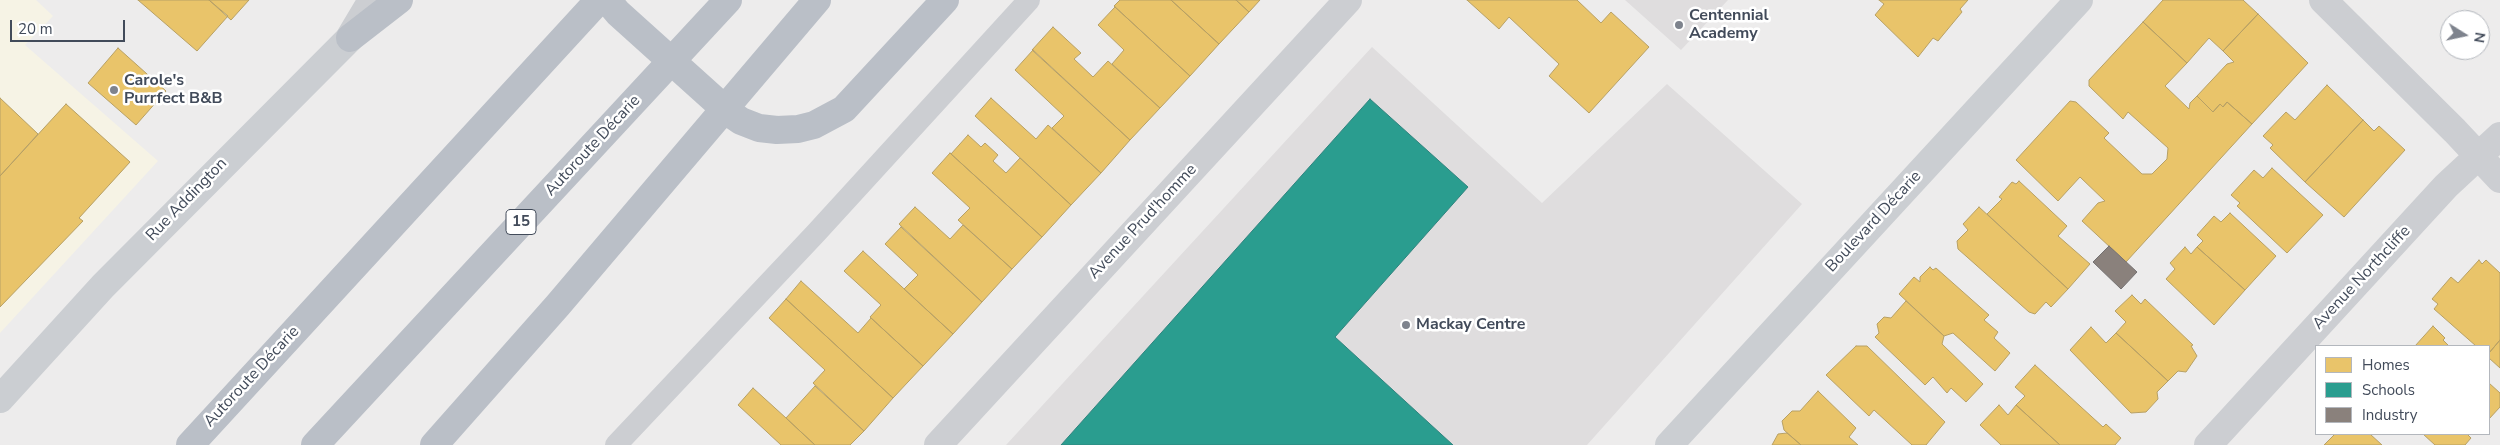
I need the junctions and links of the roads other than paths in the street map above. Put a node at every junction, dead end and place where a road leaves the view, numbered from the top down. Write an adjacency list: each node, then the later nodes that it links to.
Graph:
1 (372, 0): 12 (street, Rue Addington)
2 (399, 0): 12 (highway)
3 (599, 0): 17 (highway, Autoroute Décarie)
4 (607, 0): 7 (highway)
5 (728, 0): 18 (highway, Autoroute Décarie / 15)
6 (817, 0): 19 (highway)
7 (945, 0)
8 (1029, 0): 20 (lane)
9 (1348, 0): 21 (street, Avenue Prud'homme)
10 (2079, 0): 22 (main road, Boulevard Décarie)
11 (2323, 0): 14 (street)
12 (350, 38): 16 (main road, Rue Addington)
13 (2500, 136): 14 (street, Avenue Northcliffe)
14 (2479, 156): 15 (street); 23 (street, Avenue Northcliffe)
15 (2500, 179)
16 (0, 399)
17 (190, 445)
18 (315, 445)
19 (434, 445)
20 (616, 445)
21 (938, 445)
22 (1669, 445)
23 (2208, 445)

